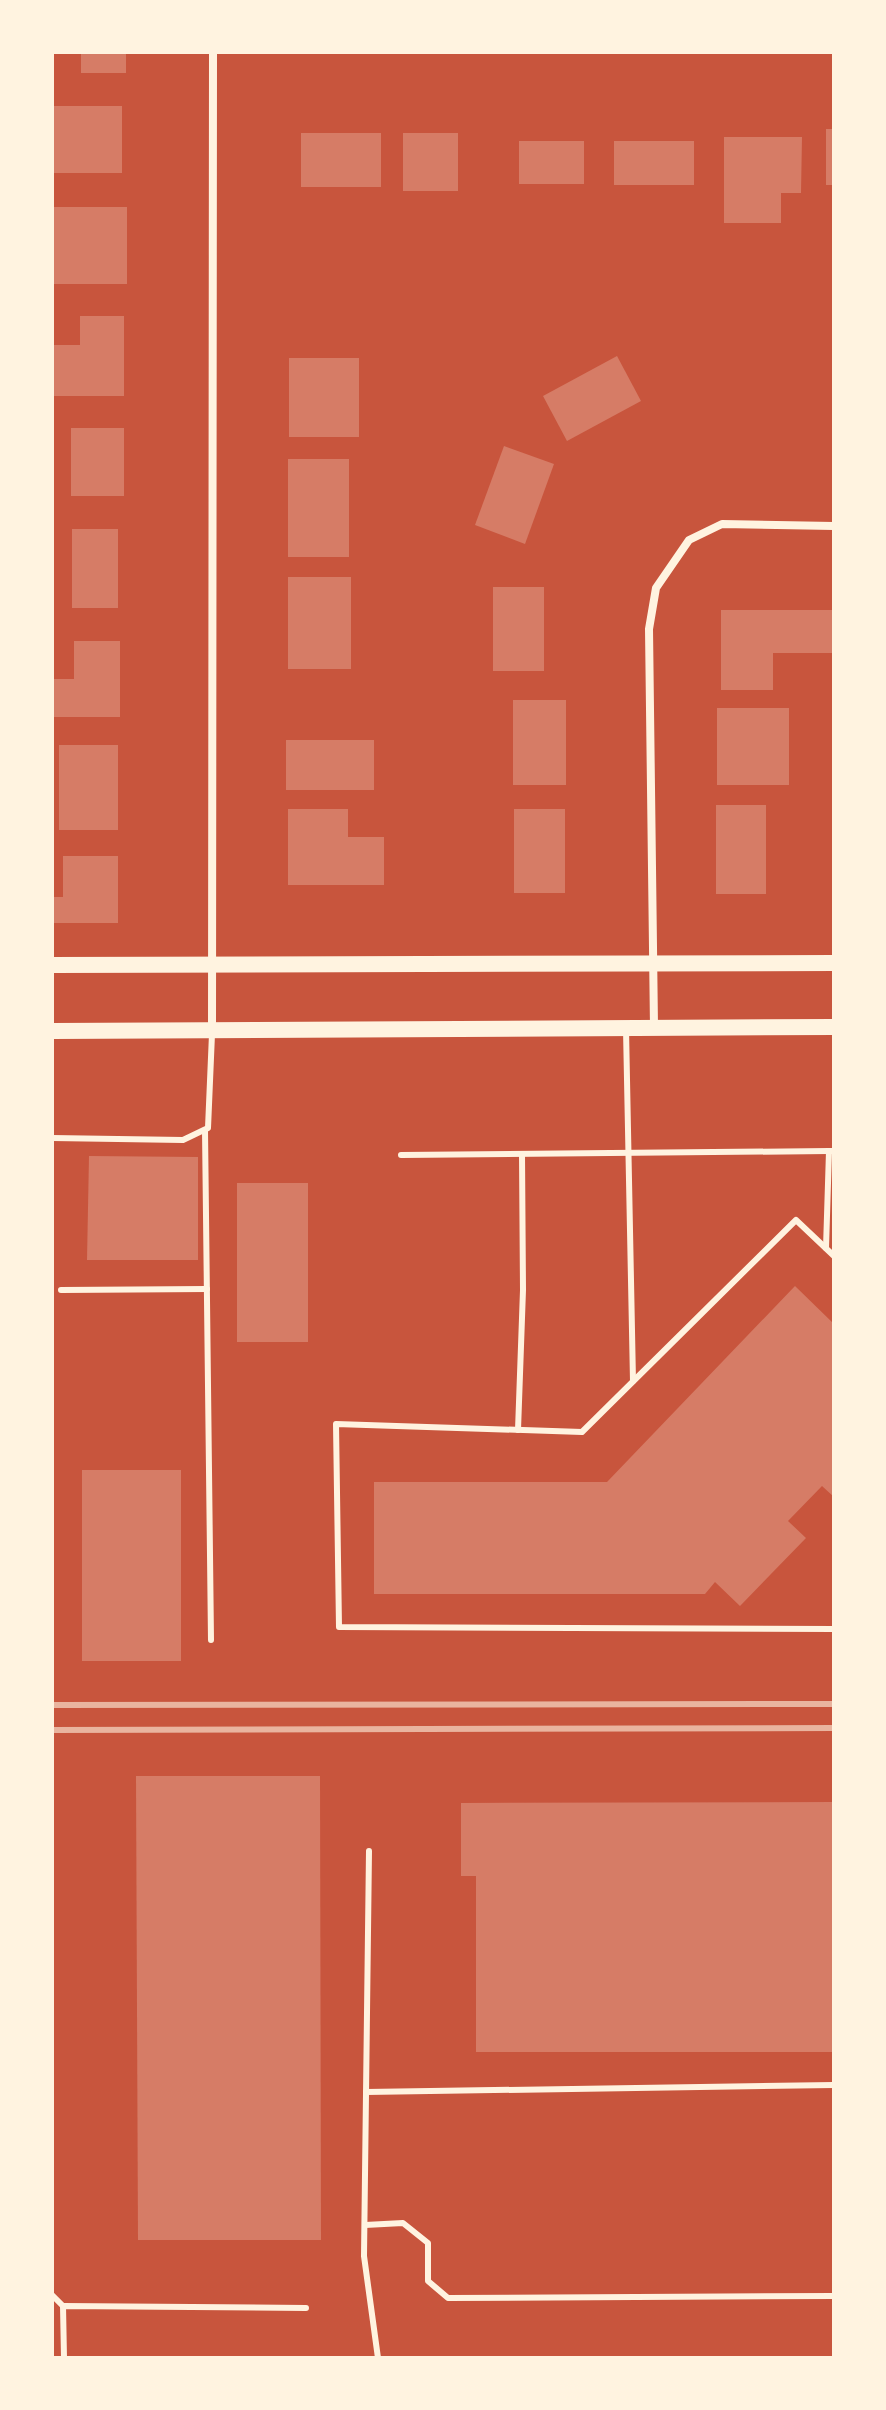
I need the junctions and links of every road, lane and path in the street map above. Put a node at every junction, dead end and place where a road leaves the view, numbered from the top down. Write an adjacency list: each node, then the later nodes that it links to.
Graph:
1 (213, 52): 5 (street)
2 (834, 526): 6 (street)
3 (834, 963): 6 (main road)
4 (52, 965): 5 (main road)
5 (212, 965): 6 (main road); 10 (street)
6 (652, 965): 9 (street)
7 (834, 1027): 9 (main road)
8 (626, 1028): 9 (main road); 10 (main road); 15 (lane)
9 (654, 1028)
10 (212, 1030): 11 (main road); 12 (lane)
11 (52, 1031)
12 (205, 1130): 13 (lane); 20 (lane)
13 (52, 1138)
14 (831, 1151): 15 (lane); 18 (lane)
15 (630, 1153): 16 (lane); 22 (lane)
16 (522, 1154): 17 (lane); 23 (lane)
17 (401, 1155)
18 (826, 1248): 19 (lane); 22 (lane)
19 (834, 1256)
20 (207, 1289): 21 (lane); 25 (lane)
21 (61, 1290)
22 (633, 1381): 23 (lane)
23 (518, 1430): 24 (lane)
24 (834, 1629)
25 (211, 1640)
26 (369, 1851): 28 (lane)
27 (834, 2085): 28 (lane)
28 (366, 2092): 29 (lane)
29 (365, 2225): 31 (lane); 35 (lane)
30 (52, 2295): 32 (lane)
31 (834, 2296)
32 (63, 2306): 33 (lane); 34 (lane)
33 (306, 2308)
34 (64, 2358)
35 (378, 2358)

